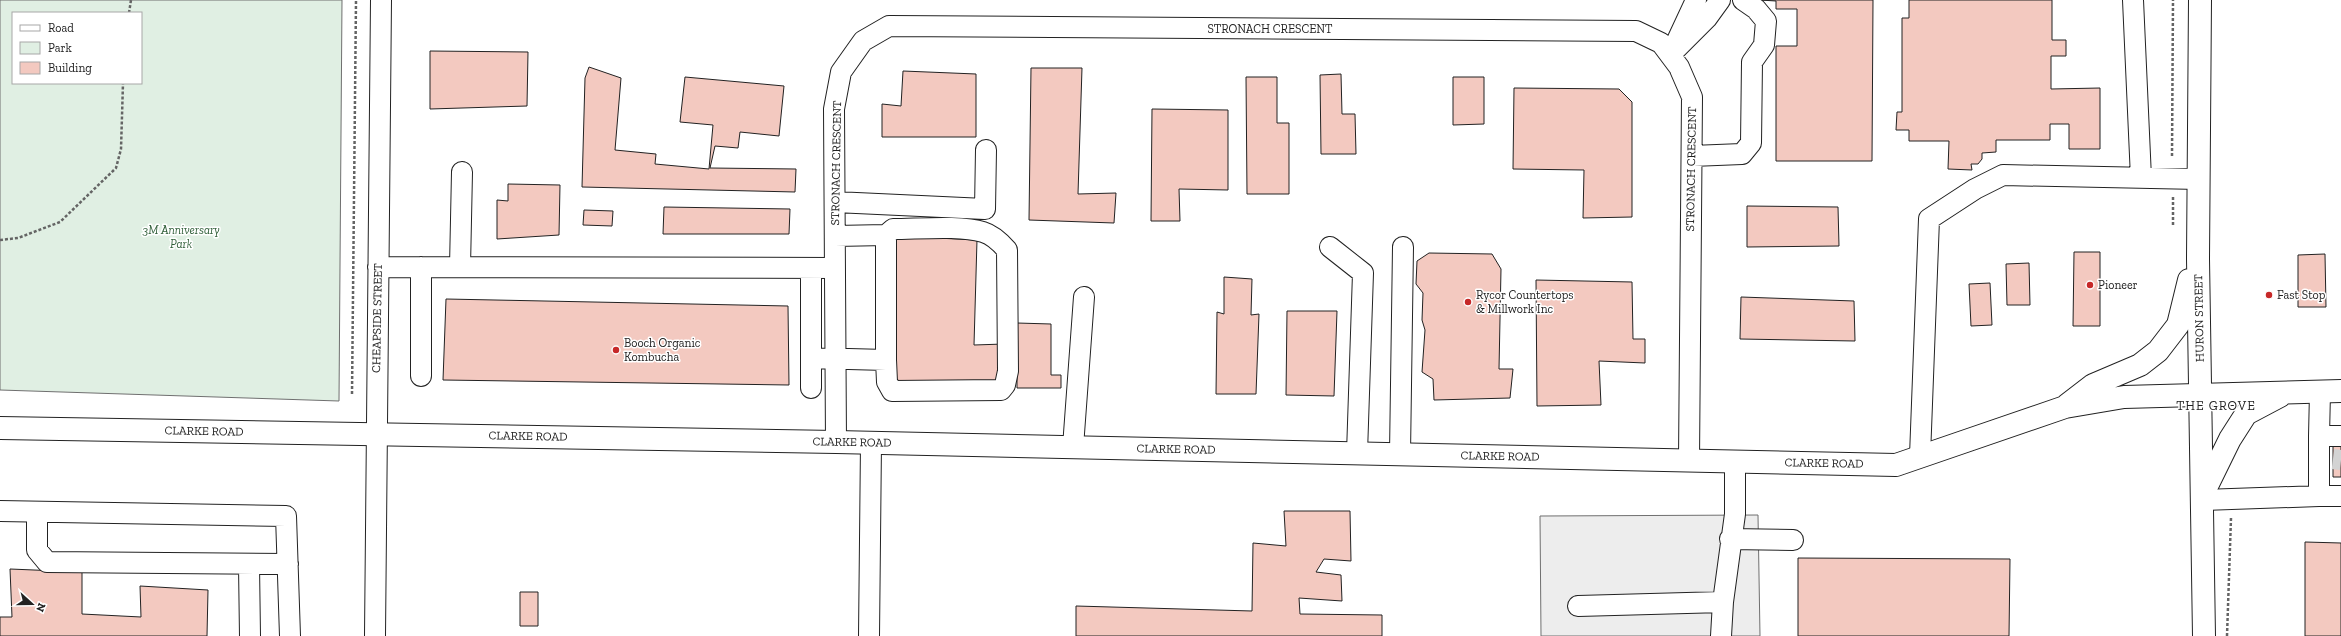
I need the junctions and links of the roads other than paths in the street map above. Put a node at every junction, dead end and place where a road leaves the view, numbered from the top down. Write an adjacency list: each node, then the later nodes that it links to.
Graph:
1 (381, 0): 19 (street, CHEAPSIDE STREET)
2 (1696, 0): 7 (street)
3 (1720, 0): 7 (street)
4 (1743, 0): 9 (street)
5 (2133, 0): 11 (street)
6 (2200, 0): 12 (main road, HURON STREET)
7 (1670, 55): 9 (street, STRONACH CRESCENT); 13 (street, STRONACH CRESCENT)
8 (986, 150): 13 (street)
9 (1692, 156): 44 (street, STRONACH CRESCENT)
10 (462, 172): 21 (street)
11 (2141, 178): 12 (street); 43 (street)
12 (2199, 179): 18 (main road, HURON STREET)
13 (835, 202): 15 (street, STRONACH CRESCENT)
14 (886, 235): 15 (street); 27 (street); 27 (street)
15 (835, 236): 23 (street, STRONACH CRESCENT)
16 (1330, 247): 41 (street)
17 (1403, 247): 42 (street)
18 (2198, 259): 31 (main road, HURON STREET); 33 (main road)
19 (378, 267): 20 (street); 35 (street, CHEAPSIDE STREET)
20 (421, 267): 21 (street); 28 (street)
21 (460, 267): 22 (street)
22 (811, 268): 23 (street); 25 (street)
23 (835, 268): 26 (street, STRONACH CRESCENT)
24 (1084, 297): 40 (street)
25 (811, 358): 26 (street); 29 (street)
26 (836, 358): 27 (street); 38 (street, STRONACH CRESCENT)
27 (886, 360)
28 (421, 376)
29 (811, 388)
30 (2330, 392): 32 (main road, CLARKE ROAD); 36 (street)
31 (2200, 393): 32 (main road, CLARKE ROAD); 33 (main road, CLARKE ROAD); 48 (main road, HURON STREET)
32 (2287, 394): 48 (main road)
33 (2065, 407): 43 (main road, CLARKE ROAD)
34 (0, 428): 35 (main road, CLARKE ROAD)
35 (376, 434): 38 (main road, CLARKE ROAD); 59 (street, CHEAPSIDE STREET)
36 (2320, 436): 37 (street); 46 (street)
37 (2341, 436)
38 (836, 442): 39 (main road, CLARKE ROAD)
39 (871, 442): 40 (main road, CLARKE ROAD); 60 (street)
40 (1073, 447): 41 (main road, CLARKE ROAD)
41 (1357, 453): 42 (main road, CLARKE ROAD)
42 (1400, 454): 44 (main road, CLARKE ROAD)
43 (1920, 456): 45 (main road, CLARKE ROAD)
44 (1689, 460): 45 (main road, CLARKE ROAD)
45 (1735, 461): 51 (street)
46 (2319, 496): 47 (street); 48 (street)
47 (2341, 496)
48 (2203, 498): 62 (main road, HURON STREET)
49 (0, 511): 50 (street)
50 (37, 513): 53 (street); 54 (street)
51 (1730, 538): 52 (street); 55 (street)
52 (1793, 540)
53 (288, 564): 54 (street); 58 (street)
54 (249, 565): 57 (street)
55 (1723, 602): 56 (street); 61 (street)
56 (1578, 606)
57 (250, 636)
58 (290, 636)
59 (376, 636)
60 (869, 636)
61 (1721, 636)
62 (2204, 636)

